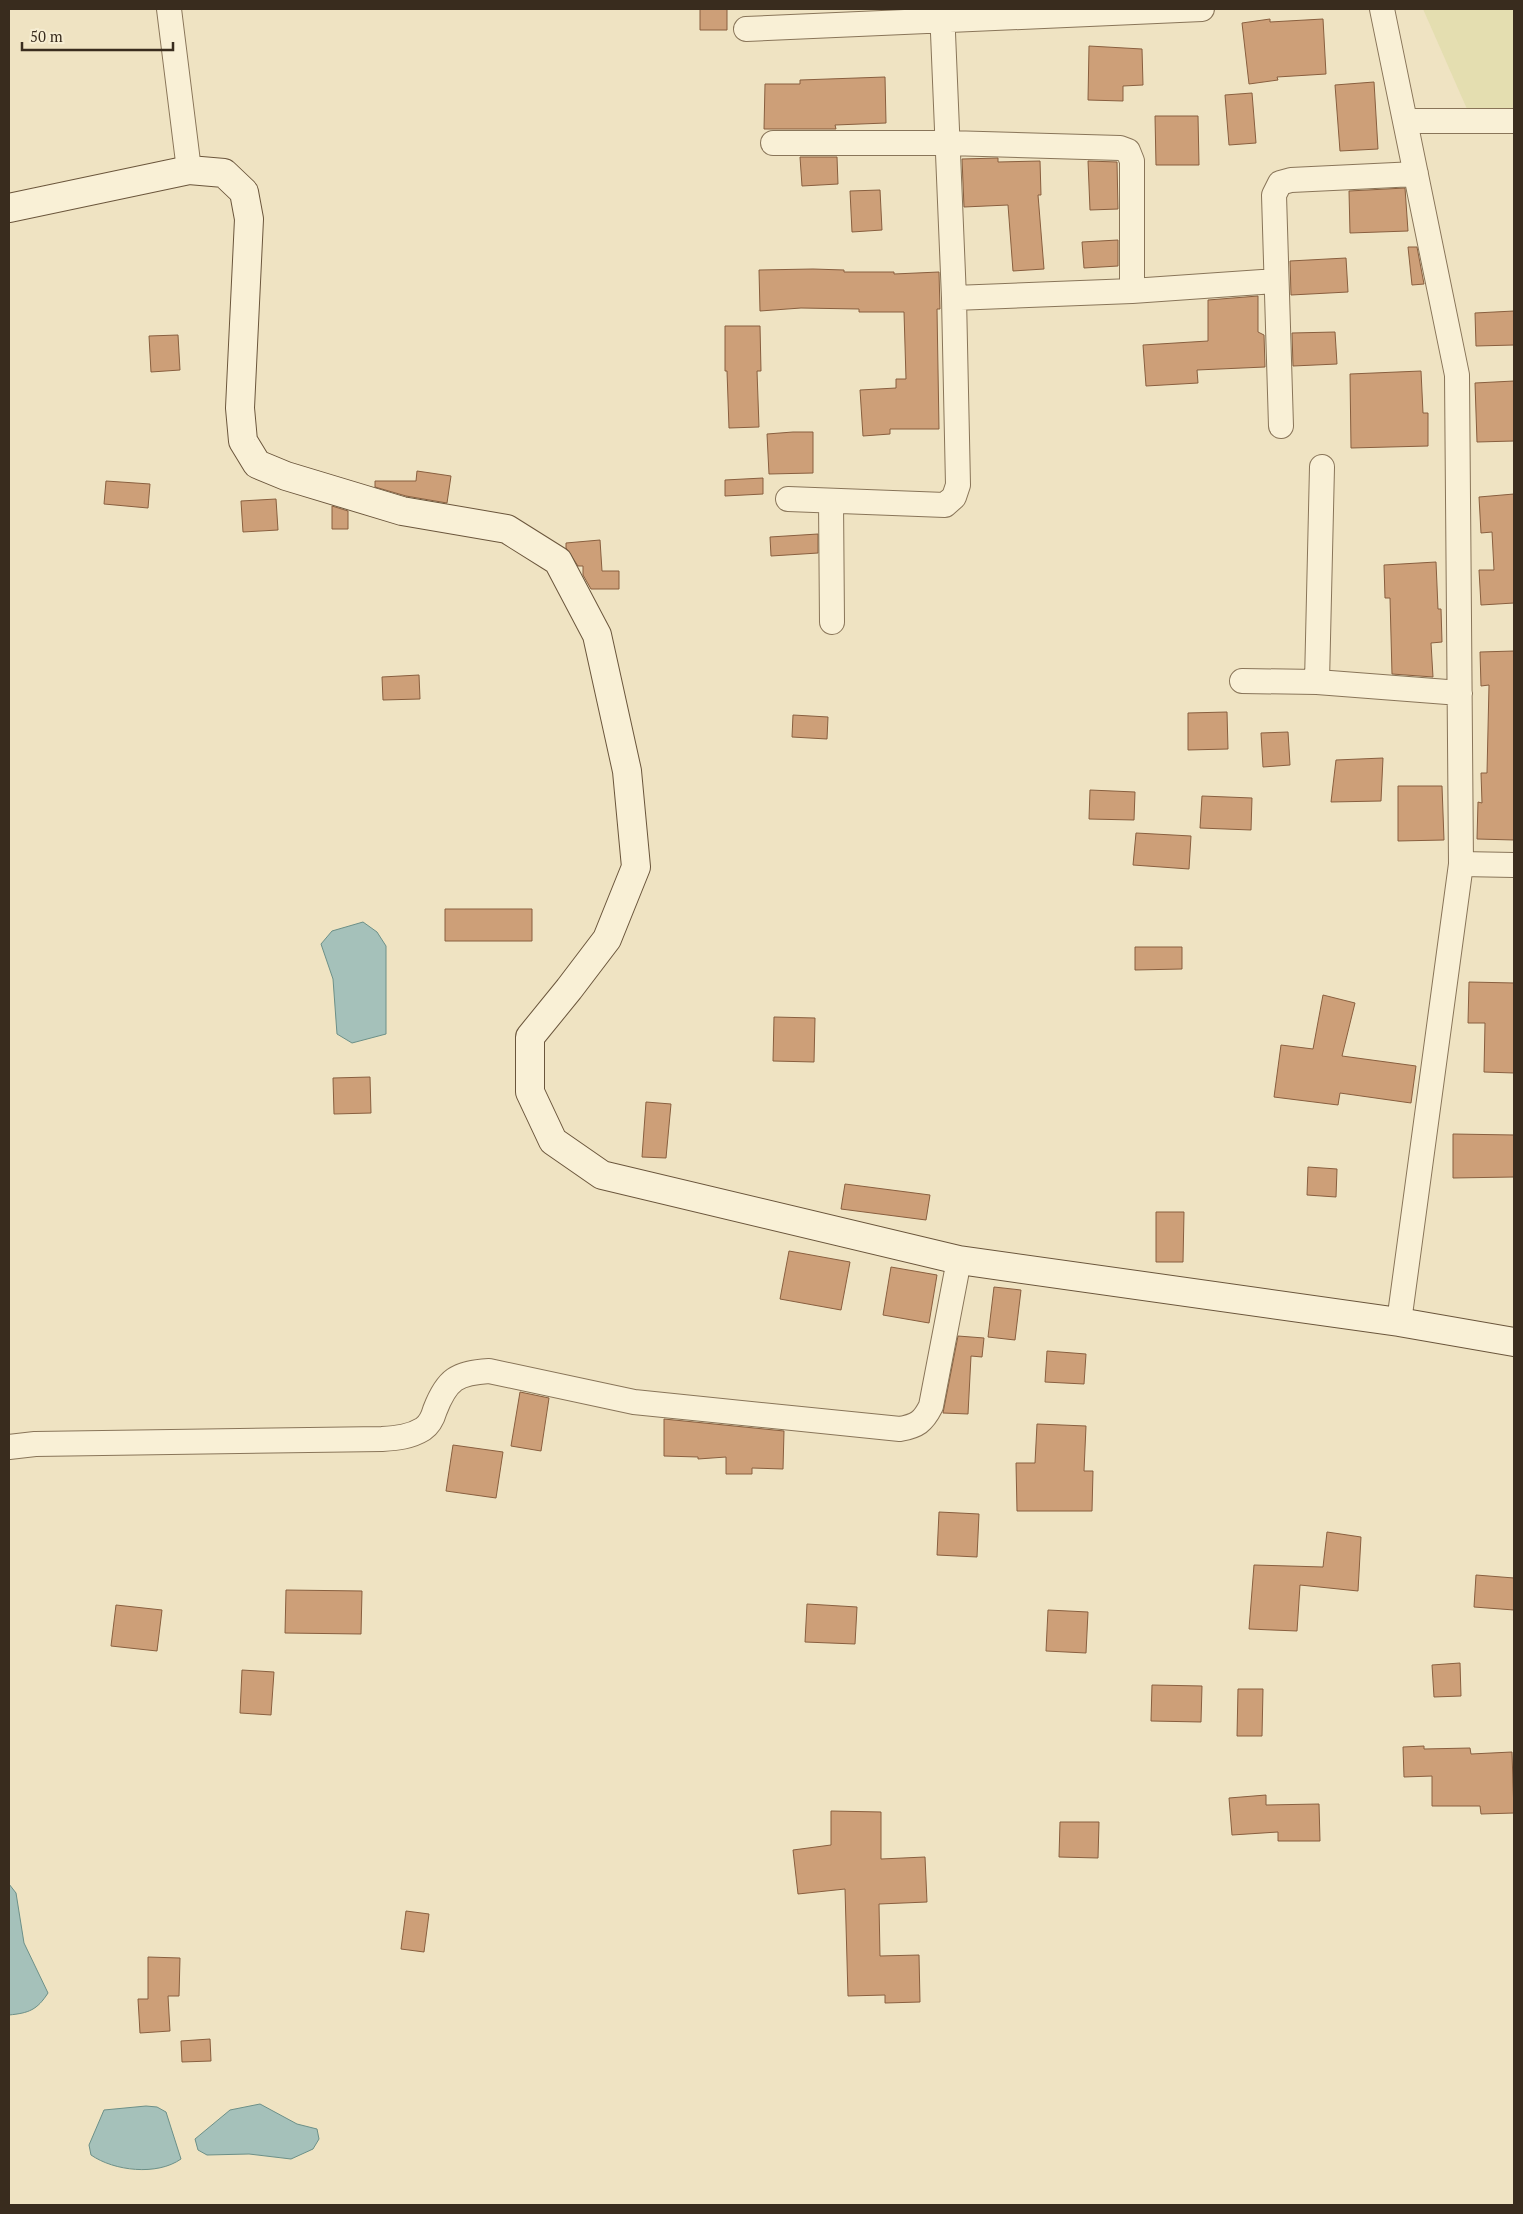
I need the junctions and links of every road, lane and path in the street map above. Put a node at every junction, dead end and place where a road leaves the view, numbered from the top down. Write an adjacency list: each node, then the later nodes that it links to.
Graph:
1 (169, 9): 10 (street)
2 (1202, 9): 4 (street)
3 (1382, 9): 6 (street)
4 (943, 14): 5 (street); 9 (street)
5 (746, 29)
6 (1405, 121): 7 (street); 11 (street)
7 (1514, 121)
8 (773, 143): 9 (street)
9 (948, 143): 14 (street); 15 (street)
10 (189, 170): 12 (main road); 26 (main road)
11 (1416, 174): 13 (street); 23 (street)
12 (9, 208)
13 (1276, 281): 14 (street); 16 (street)
14 (1132, 291): 15 (street)
15 (954, 298): 19 (street)
16 (1280, 426)
17 (1322, 467): 22 (street)
18 (788, 499): 19 (street)
19 (831, 501): 20 (street)
20 (832, 622)
21 (1242, 681): 22 (street)
22 (1317, 682): 23 (street)
23 (1460, 693): 24 (street)
24 (1461, 864): 25 (street); 27 (street)
25 (1514, 865)
26 (959, 1260): 27 (main road); 29 (street)
27 (1399, 1322): 28 (main road)
28 (1514, 1342)
29 (9, 1447)

